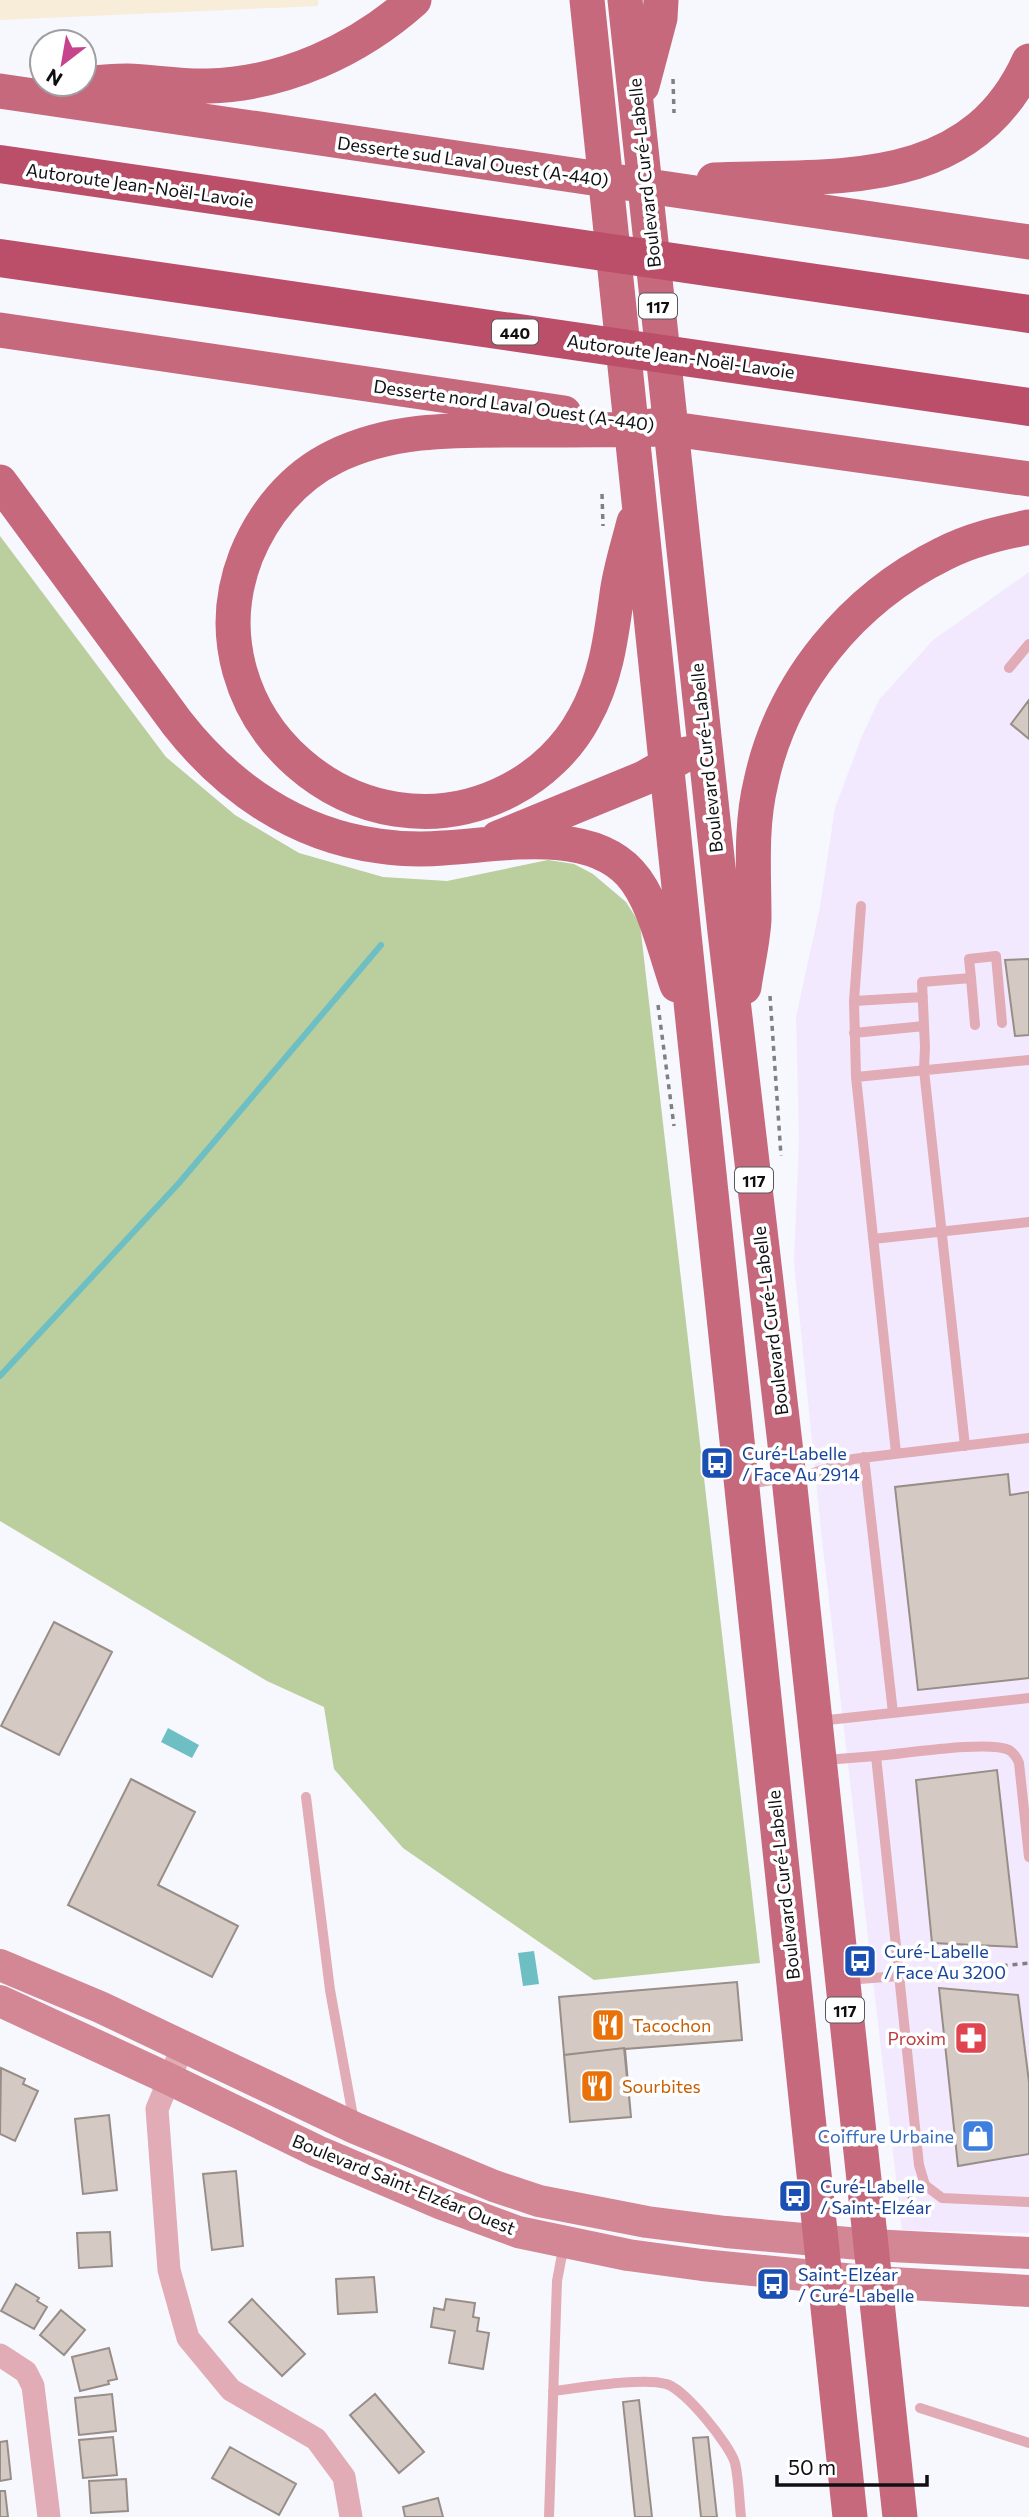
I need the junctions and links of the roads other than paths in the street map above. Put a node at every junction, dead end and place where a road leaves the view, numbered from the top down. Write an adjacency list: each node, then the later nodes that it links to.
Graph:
1 (414, 0): 6 (main road)
2 (587, 0): 20 (main road, Boulevard Curé-Labelle / 117)
3 (625, 0): 9 (main road, Boulevard Curé-Labelle / 117)
4 (661, 0): 9 (main road)
5 (1029, 61): 11 (main road)
6 (98, 82)
7 (28, 88): 8 (main road)
8 (0, 90): 11 (main road, Desserte sud Laval Ouest (A-440))
9 (638, 120): 24 (main road, Boulevard Curé-Labelle / 117)
10 (0, 164): 14 (highway, Autoroute Jean-Noël-Lavoie)
11 (627, 183): 12 (main road, Desserte sud Laval Ouest (A-440))
12 (1029, 242)
13 (0, 258): 16 (highway, Autoroute Jean-Noël-Lavoie / 440)
14 (1029, 314)
15 (0, 330): 17 (main road, Desserte nord Laval Ouest (A-440))
16 (1029, 407)
17 (676, 429): 18 (main road, Desserte nord Laval Ouest (A-440)); 20 (main road)
18 (1029, 479)
19 (0, 482): 26 (main road)
20 (638, 486): 25 (main road, Boulevard Curé-Labelle / 117)
21 (1029, 527): 35 (main road)
22 (1029, 644): 23 (lane)
23 (1009, 668)
24 (705, 744): 25 (main road); 35 (main road, Boulevard Curé-Labelle / 117)
25 (668, 765): 26 (main road); 36 (main road, Boulevard Curé-Labelle / 117)
26 (488, 843): 36 (main road)
27 (861, 906): 30 (lane)
28 (971, 978): 29 (lane); 31 (lane); 32 (lane)
29 (923, 997): 30 (lane); 33 (lane)
30 (853, 1001): 34 (lane)
31 (1002, 1023)
32 (975, 1025)
33 (924, 1026): 34 (lane); 38 (lane)
34 (854, 1033): 39 (lane)
35 (737, 1036): 47 (main road, Boulevard Curé-Labelle / 117)
36 (696, 1037): 48 (main road, Boulevard Curé-Labelle / 117)
37 (1029, 1060): 38 (lane)
38 (923, 1070): 39 (lane); 41 (lane)
39 (856, 1077): 42 (lane)
40 (1029, 1222): 41 (lane)
41 (941, 1231): 42 (lane); 44 (lane)
42 (873, 1239): 45 (lane)
43 (1029, 1438): 44 (lane)
44 (965, 1446): 45 (lane)
45 (896, 1453): 46 (lane)
46 (864, 1457): 47 (lane); 50 (lane)
47 (789, 1478): 48 (lane); 51 (main road, Boulevard Curé-Labelle / 117)
48 (740, 1485): 67 (main road, Boulevard Curé-Labelle / 117)
49 (1029, 1698): 50 (lane)
50 (893, 1713): 51 (lane)
51 (814, 1721): 55 (main road, Boulevard Curé-Labelle / 117)
52 (1029, 1754): 54 (lane)
53 (876, 1756): 54 (lane); 55 (lane); 59 (lane)
54 (1016, 1756): 57 (lane)
55 (818, 1760): 60 (main road, Boulevard Curé-Labelle / 117)
56 (306, 1797): 64 (lane)
57 (1029, 1857)
58 (0, 1965): 62 (street, Boulevard Saint-Elzéar Ouest)
59 (899, 1976): 60 (lane); 65 (lane)
60 (842, 1980): 66 (main road, Boulevard Curé-Labelle / 117)
61 (0, 2001): 63 (street, Boulevard Saint-Elzéar Ouest)
62 (184, 2046): 63 (street); 64 (street, Boulevard Saint-Elzéar Ouest)
63 (169, 2078): 68 (street, Boulevard Saint-Elzéar Ouest); 78 (street)
64 (355, 2128): 67 (street, Boulevard Saint-Elzéar Ouest)
65 (1029, 2202)
66 (879, 2232): 67 (street, Boulevard Saint-Elzéar Ouest); 69 (street, Boulevard Saint-Elzéar Ouest); 71 (main road, Boulevard Curé-Labelle / 117)
67 (820, 2242): 70 (main road, Boulevard Curé-Labelle / 117)
68 (564, 2243): 70 (street, Boulevard Saint-Elzéar Ouest); 74 (lane)
69 (1029, 2253)
70 (824, 2277): 71 (street, Boulevard Saint-Elzéar Ouest); 81 (main road, Boulevard Curé-Labelle / 117)
71 (875, 2282): 72 (street, Boulevard Saint-Elzéar Ouest); 82 (main road, Boulevard Curé-Labelle / 117)
72 (1029, 2291)
73 (0, 2355): 77 (street)
74 (553, 2391): 79 (lane); 80 (lane)
75 (920, 2408): 76 (lane)
76 (1029, 2443)
77 (49, 2517)
78 (352, 2517)
79 (549, 2517)
80 (741, 2517)
81 (850, 2517)
82 (900, 2517)

